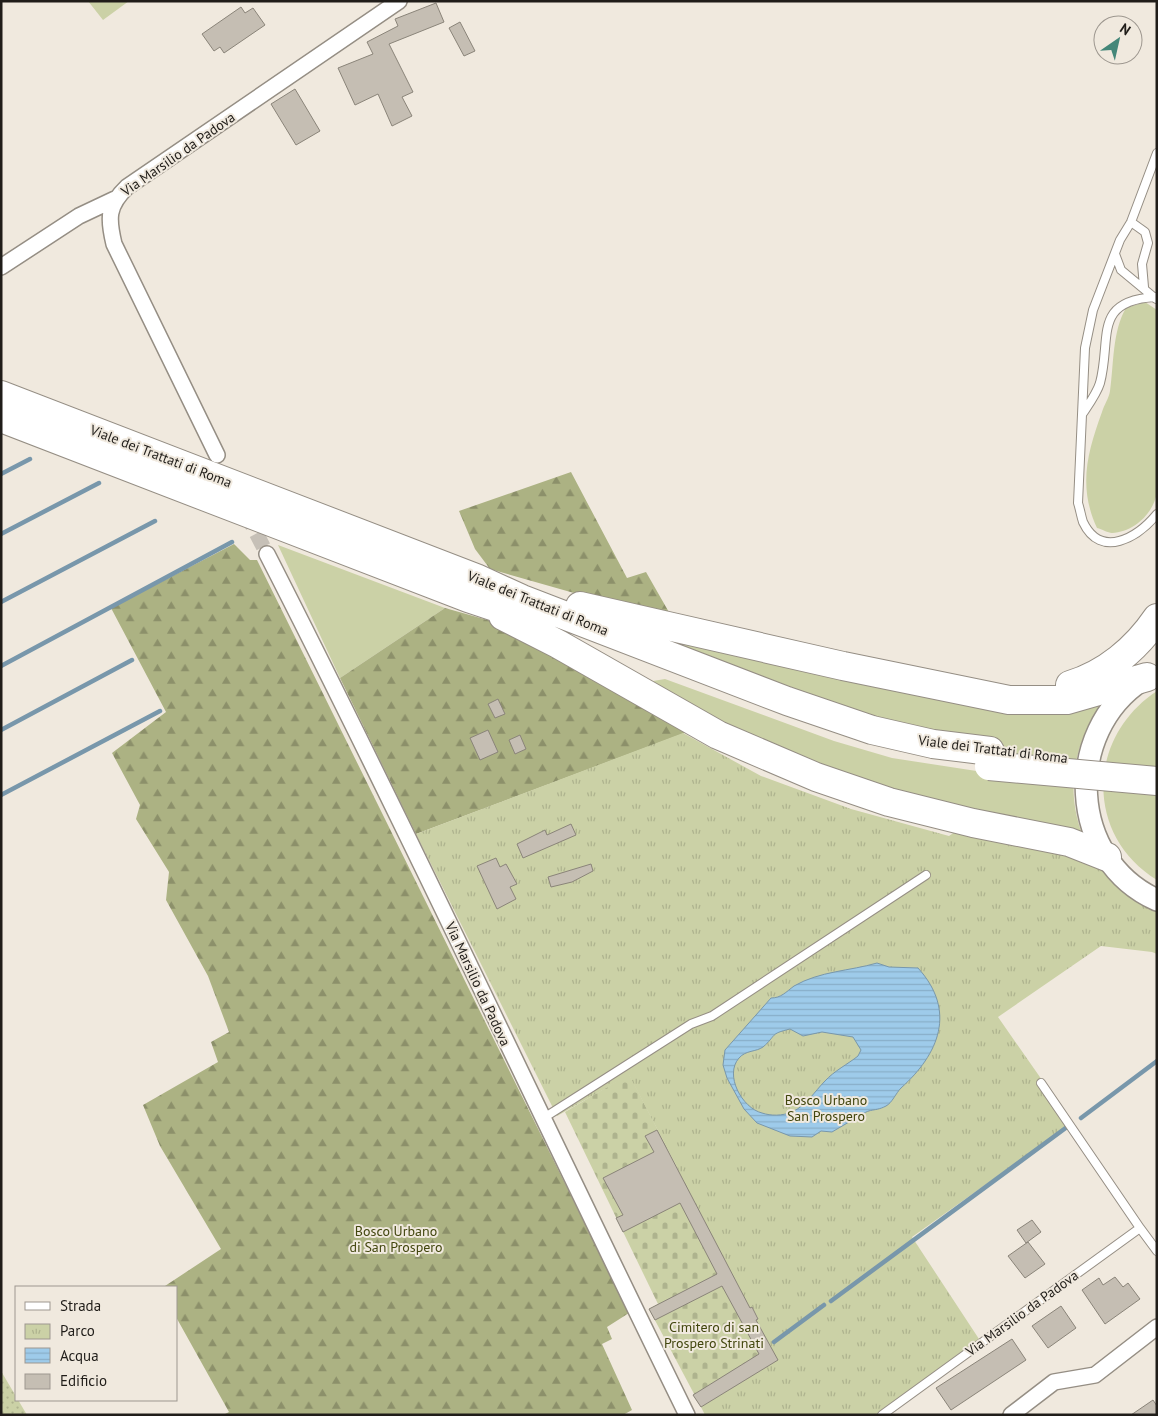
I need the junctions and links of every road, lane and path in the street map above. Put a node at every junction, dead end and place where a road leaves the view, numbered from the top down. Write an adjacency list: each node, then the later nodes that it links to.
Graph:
1 (399, 1): 3 (street, Via Marsilio da Padova)
2 (1157, 153): 4 (lane)
3 (116, 199): 6 (street); 12 (street, Via Marsilio da Padova)
4 (1131, 222): 5 (lane); 7 (lane)
5 (1114, 254): 7 (lane); 10 (lane)
6 (1, 267)
7 (1144, 288): 8 (lane)
8 (1156, 299): 10 (lane)
9 (1, 395): 15 (highway, Viale dei Trattati di Roma)
10 (1082, 415): 13 (lane)
11 (1, 418): 15 (highway, Viale dei Trattati di Roma)
12 (217, 456)
13 (1157, 514)
14 (267, 554): 26 (street, Via Marsilio da Padova)
15 (472, 588): 17 (highway); 19 (highway, Viale dei Trattati di Roma); 22 (highway)
16 (1157, 618): 17 (highway)
17 (890, 675): 18 (highway)
18 (1152, 675): 22 (street, Viale dei Trattati di Roma)
19 (989, 759): 20 (highway, Viale dei Trattati di Roma); 21 (highway, Viale dei Trattati di Roma, bridge)
20 (1157, 766)
21 (1157, 781)
22 (1107, 857): 24 (street, Viale dei Trattati di Roma)
23 (926, 875): 26 (lane)
24 (1157, 900)
25 (1040, 1083): 27 (lane)
26 (542, 1119): 30 (street, Via Marsilio da Padova)
27 (1140, 1228): 28 (lane); 31 (lane, Via Marsilio da Padova)
28 (1157, 1251)
29 (1157, 1327): 32 (street)
30 (687, 1415)
31 (882, 1415)
32 (1011, 1415)

